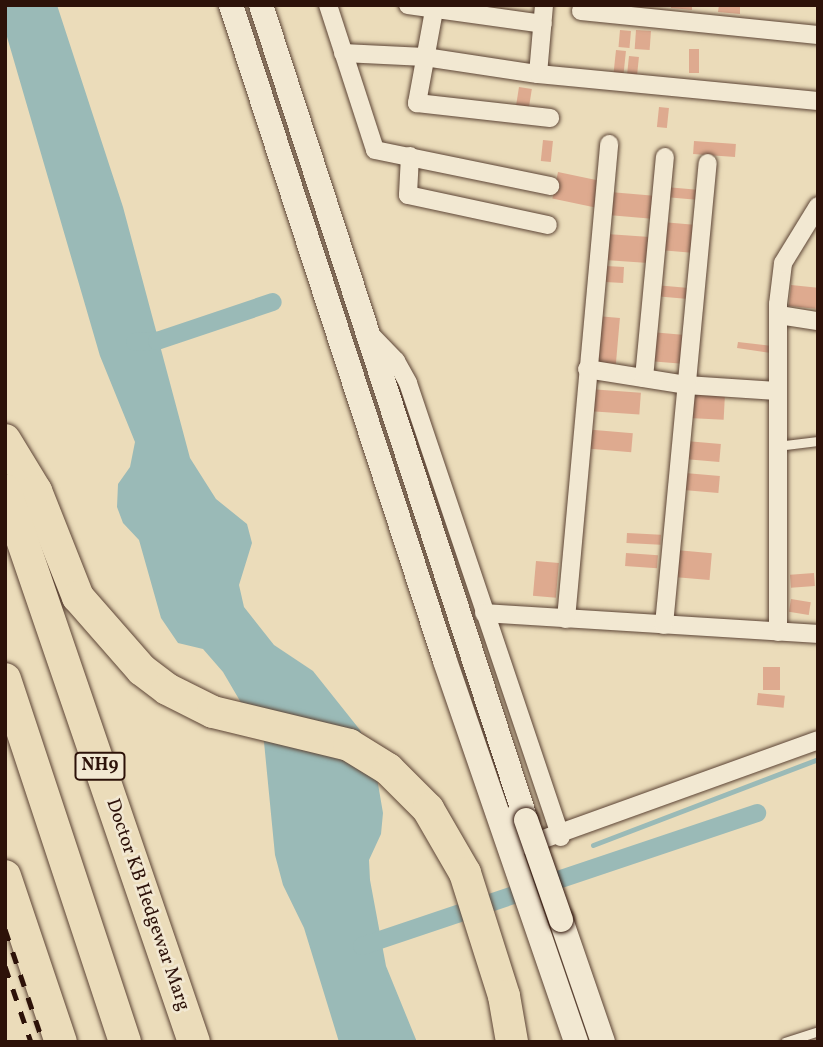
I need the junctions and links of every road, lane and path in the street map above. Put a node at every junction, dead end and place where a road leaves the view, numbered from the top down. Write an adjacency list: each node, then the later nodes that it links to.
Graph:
1 (231, 5): 42 (main road)
2 (261, 5): 26 (main road)
3 (328, 5): 11 (street)
4 (408, 5): 6 (street)
5 (544, 5): 9 (street)
6 (434, 7): 9 (street); 12 (street)
7 (581, 11): 8 (street)
8 (662, 12): 10 (street)
9 (542, 24): 13 (street)
10 (818, 35)
11 (343, 53): 12 (street); 17 (street)
12 (425, 57): 13 (street); 15 (street)
13 (538, 74): 14 (street)
14 (818, 101)
15 (550, 118)
16 (609, 144): 27 (street)
17 (410, 156): 20 (street); 22 (street)
18 (665, 156): 28 (street)
19 (708, 163): 29 (street)
20 (550, 186)
21 (818, 206): 23 (street)
22 (548, 225)
23 (812, 225): 24 (street)
24 (779, 315): 25 (street); 30 (street)
25 (818, 321)
26 (366, 329): 35 (street); 52 (main road, bridge)
27 (587, 369): 28 (street); 36 (street)
28 (644, 378): 29 (street)
29 (686, 385): 30 (street); 37 (street)
30 (777, 391): 33 (street)
31 (5, 440): 50 (highway)
32 (818, 440): 33 (lane)
33 (777, 446): 38 (street)
34 (5, 489): 49 (highway, Doctor KB Hedgewar Marg / NH9)
35 (484, 613): 36 (street); 43 (street)
36 (566, 619): 37 (street)
37 (664, 625): 38 (street)
38 (778, 632): 39 (street)
39 (818, 634)
40 (5, 679): 48 (highway)
41 (818, 740): 43 (street)
42 (496, 808): 43 (street); 51 (main road)
43 (561, 836)
44 (5, 876): 47 (highway)
45 (818, 1031): 46 (lane)
46 (805, 1039): 53 (lane)
47 (61, 1042)
48 (125, 1042)
49 (194, 1042)
50 (512, 1042)
51 (576, 1042)
52 (603, 1042)
53 (785, 1042)

